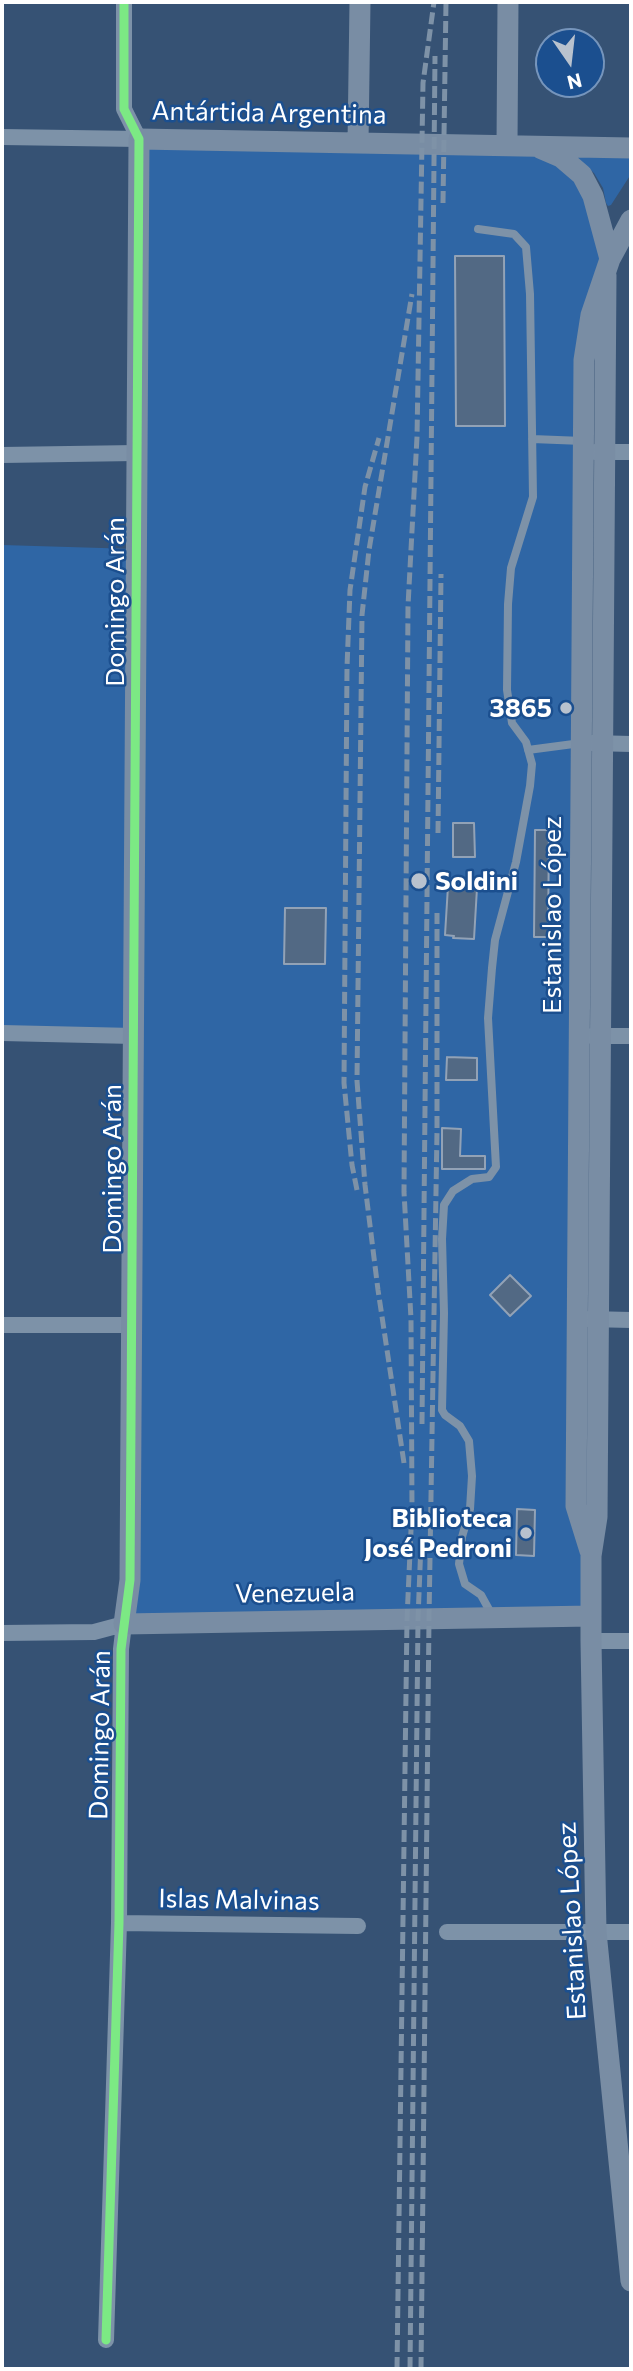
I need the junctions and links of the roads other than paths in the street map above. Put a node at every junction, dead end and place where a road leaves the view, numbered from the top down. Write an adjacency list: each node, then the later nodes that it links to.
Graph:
1 (124, 2): 5 (street, Domingo Arán)
2 (360, 2): 6 (street)
3 (509, 2): 7 (street)
4 (2, 137): 5 (street, Antártida Argentina)
5 (139, 139): 6 (street, Antártida Argentina); 16 (street, Domingo Arán)
6 (358, 143): 7 (street, Antártida Argentina)
7 (508, 145): 8 (street, Antártida Argentina)
8 (535, 145): 9 (street, Antártida Argentina); 12 (street, Antártida Argentina)
9 (631, 148)
10 (631, 220): 12 (street, Estanislao López)
11 (478, 229): 13 (lane)
12 (608, 267): 14 (street, Estanislao López)
13 (532, 439): 14 (lane); 20 (lane)
14 (590, 449): 15 (street); 18 (street, Estanislao López)
15 (631, 452)
16 (136, 453): 17 (street); 22 (street, Domingo Arán)
17 (2, 455)
18 (592, 743): 19 (street); 20 (lane); 23 (street, Estanislao López)
19 (631, 744)
20 (528, 750): 30 (lane)
21 (2, 1033): 22 (street)
22 (134, 1036): 28 (street, Domingo Arán)
23 (590, 1036): 24 (street); 25 (street, Estanislao López)
24 (631, 1036)
25 (588, 1319): 26 (street); 29 (street, Estanislao López)
26 (631, 1320)
27 (2, 1325): 28 (street)
28 (132, 1325): 31 (street, Domingo Arán)
29 (591, 1616): 30 (street, Venezuela); 33 (street, Estanislao López)
30 (494, 1618): 31 (street, Venezuela)
31 (124, 1624): 32 (street, Venezuela); 35 (street, Domingo Arán)
32 (2, 1633)
33 (591, 1641): 34 (street); 38 (street, Estanislao López)
34 (631, 1641)
35 (119, 1923): 36 (street, Islas Malvinas); 42 (street, Domingo Arán)
36 (358, 1926)
37 (447, 1932): 38 (street)
38 (596, 1932): 39 (street); 40 (street, Estanislao López)
39 (631, 1932)
40 (628, 2213): 41 (street, Estanislao López)
41 (631, 2281)
42 (106, 2340)

